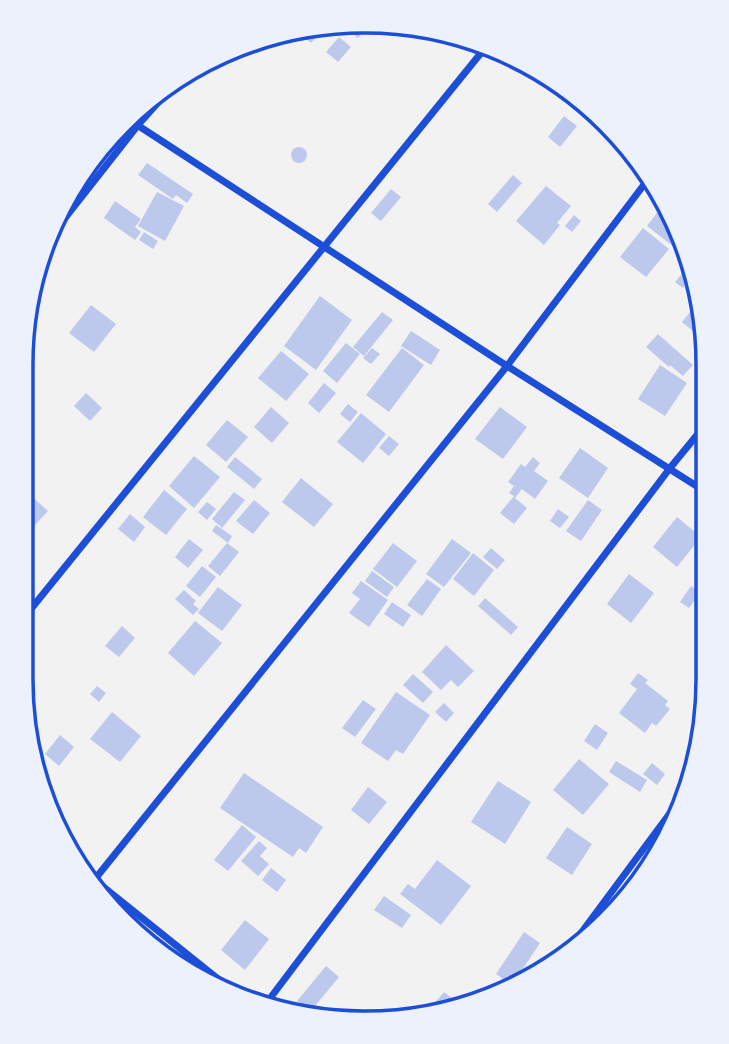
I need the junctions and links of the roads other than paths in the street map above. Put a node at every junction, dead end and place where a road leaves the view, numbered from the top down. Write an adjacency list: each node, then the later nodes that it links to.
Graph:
1 (480, 54): 6 (street)
2 (149, 113): 3 (street)
3 (138, 125): 5 (street); 6 (street)
4 (643, 186): 7 (street)
5 (73, 208)
6 (325, 247): 7 (street); 11 (street)
7 (507, 366): 9 (street); 13 (street)
8 (696, 436): 9 (street)
9 (670, 468): 10 (street); 17 (street)
10 (696, 485)
11 (33, 606)
12 (664, 821): 15 (street)
13 (97, 875)
14 (118, 902): 16 (street)
15 (586, 926)
16 (206, 970)
17 (271, 997)

